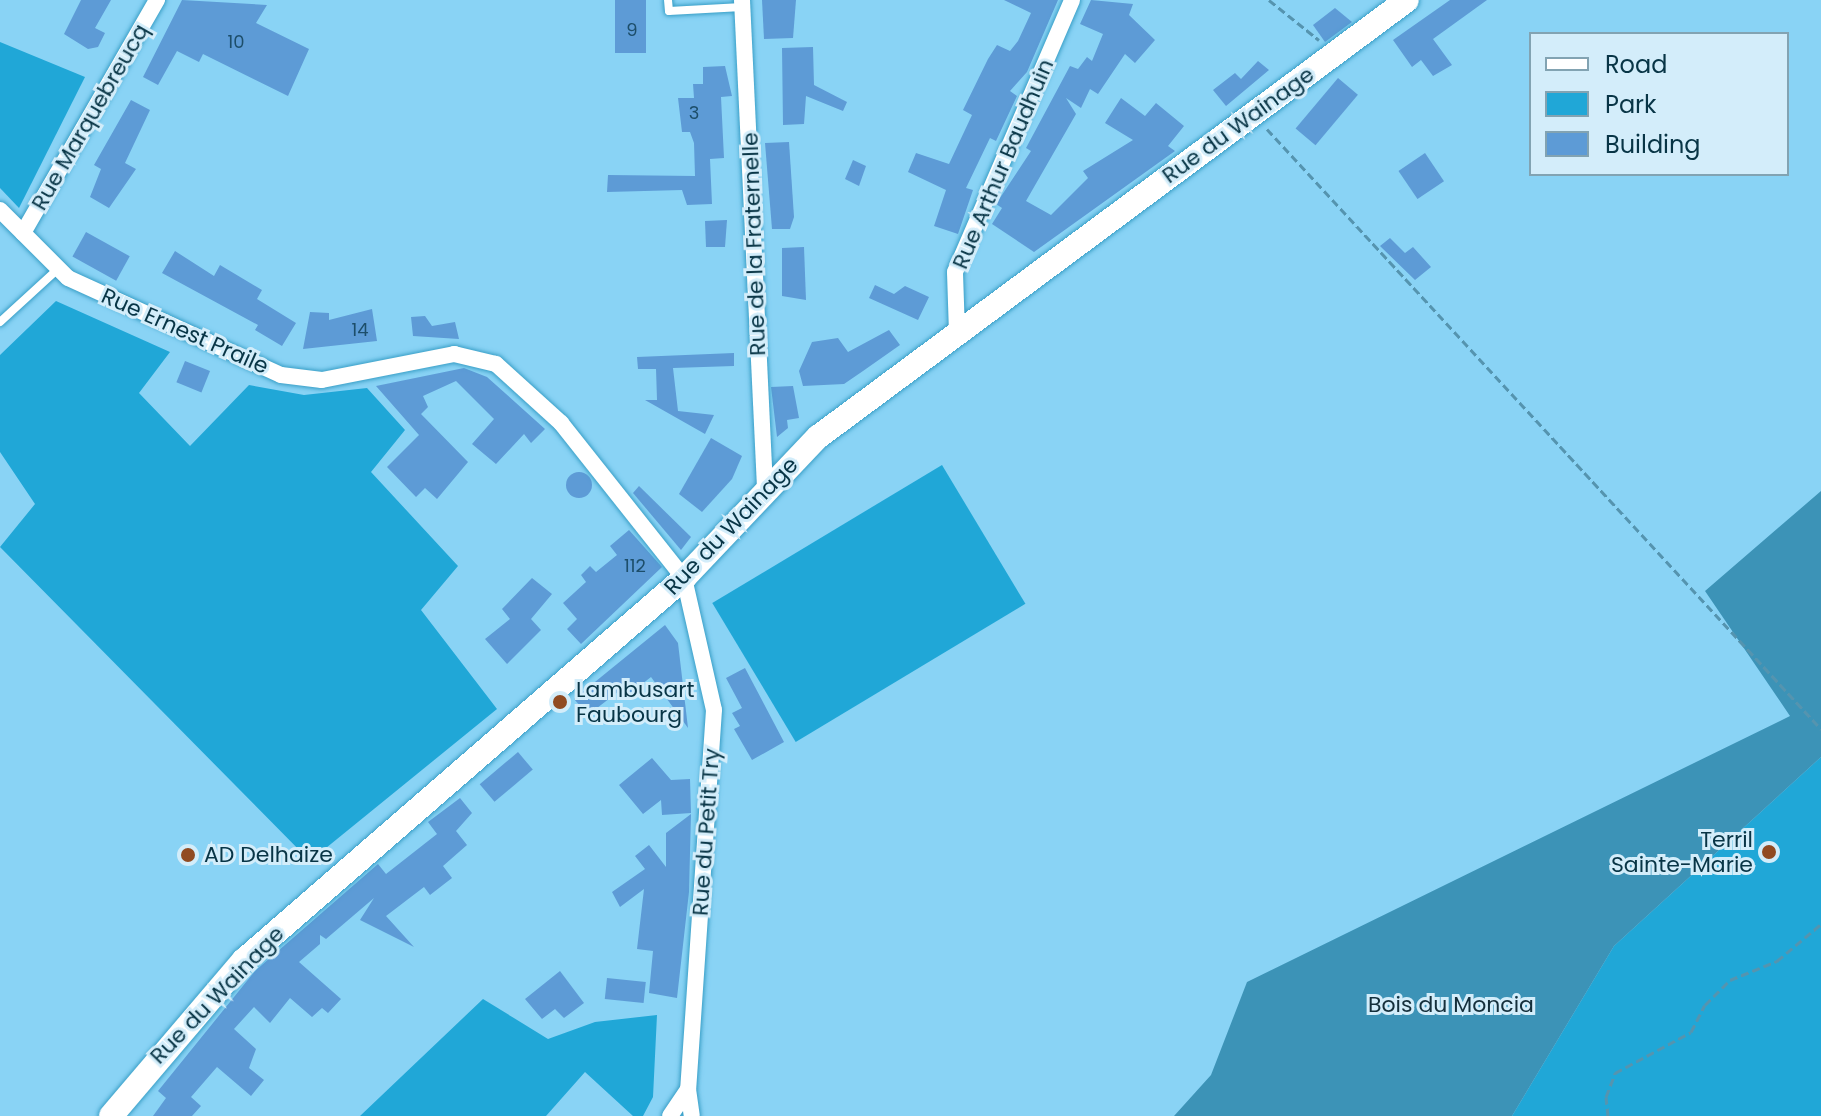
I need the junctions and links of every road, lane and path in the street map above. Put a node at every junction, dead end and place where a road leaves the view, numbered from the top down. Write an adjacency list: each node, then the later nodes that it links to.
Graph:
1 (157, 0): 10 (street, Rue Marquebreucq)
2 (668, 0): 6 (lane)
3 (1072, 0): 13 (street, Rue Arthur Baudhuin)
4 (1269, 0): 7 (path)
5 (1407, 0): 7 (main road, Rue du Wainage)
6 (742, 4): 14 (street, Rue de la Fraternelle)
7 (1335, 53): 8 (main road, Rue du Wainage)
8 (1253, 114): 13 (main road, Rue du Wainage); 16 (path)
9 (0, 210): 10 (street, Rue Ernest Praile)
10 (23, 233): 11 (street, Rue Ernest Praile)
11 (59, 268): 12 (lane); 15 (street, Rue Ernest Praile)
12 (0, 322)
13 (957, 333): 14 (main road, Rue du Wainage)
14 (765, 488): 15 (main road, Rue du Wainage)
15 (684, 578): 18 (street, Rue du Petit Try); 19 (main road, Rue du Wainage)
16 (1821, 729)
17 (1821, 924): 22 (path)
18 (688, 1089): 20 (street, Rue du Petit Try); 21 (street, Rue du Petit Try)
19 (111, 1116)
20 (670, 1116)
21 (692, 1116)
22 (1608, 1116)

